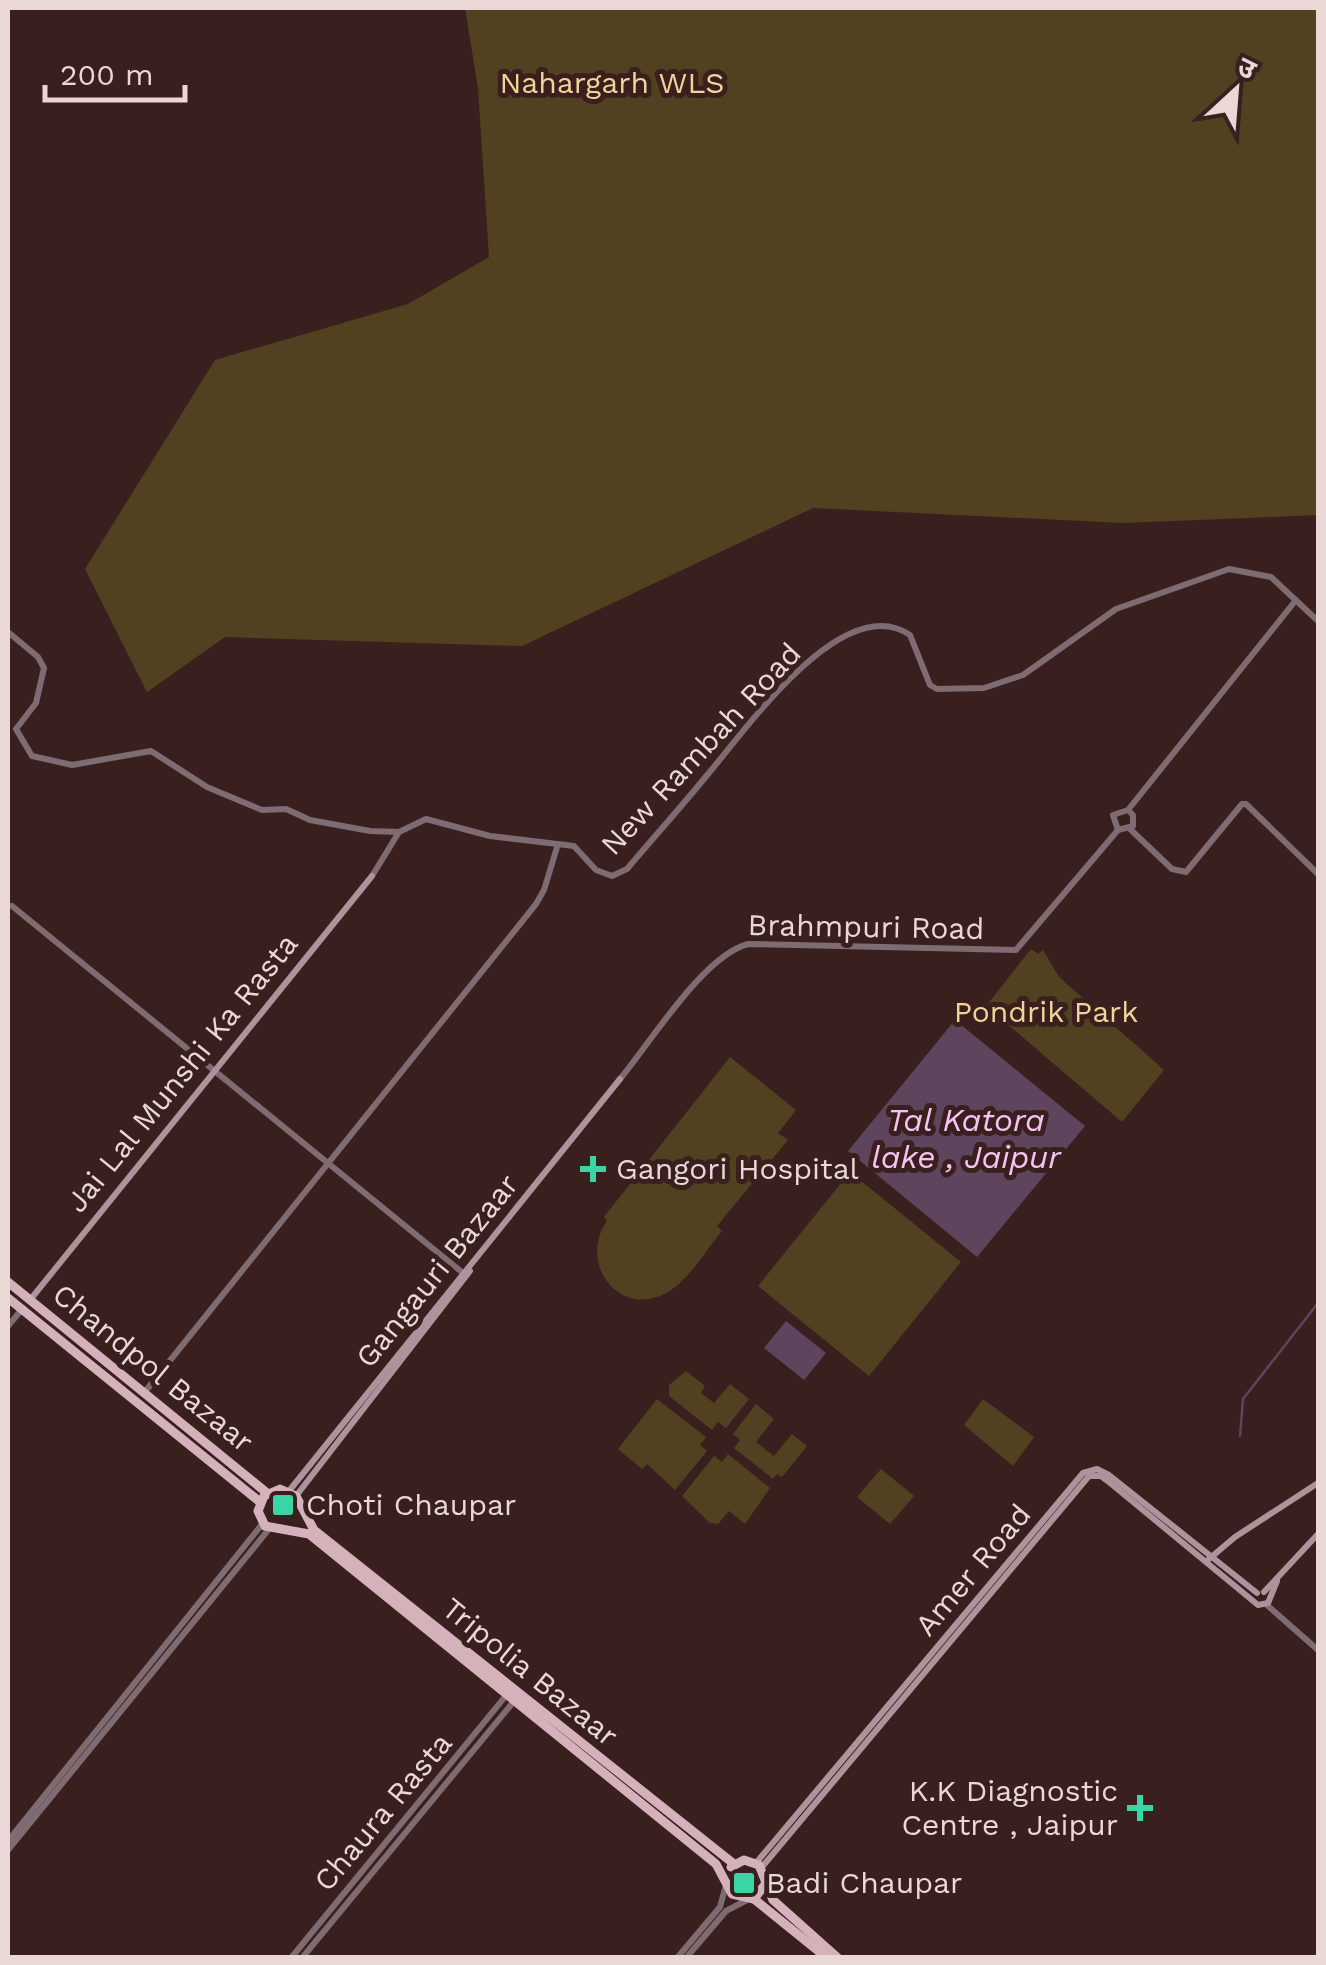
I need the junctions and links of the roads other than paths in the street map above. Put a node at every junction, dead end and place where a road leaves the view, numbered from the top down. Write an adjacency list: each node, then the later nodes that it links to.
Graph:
1 (1296, 600): 2 (street, New Rambah Road); 4 (street, Brahmpuri Road); 8 (street, New Rambah Road)
2 (1318, 620)
3 (8, 632): 7 (street, New Rambah Road)
4 (1128, 810): 5 (street); 6 (street, Brahmpuri Road)
5 (1130, 829): 6 (street); 9 (street)
6 (1118, 830): 13 (street, Brahmpuri Road)
7 (398, 832): 8 (street, New Rambah Road); 10 (street)
8 (558, 844): 14 (street)
9 (1318, 874)
10 (372, 876): 12 (main road, Jai Lal Munshi Ka Rasta)
11 (12, 906): 12 (street)
12 (212, 1070): 14 (street); 18 (main road, Jai Lal Munshi Ka Rasta)
13 (620, 1079): 15 (main road, Gangauri Bazaar)
14 (328, 1163): 15 (street); 21 (street)
15 (467, 1271): 23 (main road, Gangauri Bazaar)
16 (8, 1282): 18 (main road, Chandpol Bazaar)
17 (8, 1298): 19 (main road, Chandpol Bazaar)
18 (30, 1300): 19 (street); 21 (main road, Chandpol Bazaar)
19 (21, 1309): 20 (street); 24 (main road, Chandpol Bazaar)
20 (8, 1326)
21 (144, 1394): 24 (main road, Chandpol Bazaar)
22 (1318, 1483): 29 (main road)
23 (293, 1494): 24 (main road); 25 (main road)
24 (264, 1497): 26 (main road)
25 (302, 1511): 27 (main road); 33 (main road, Tripolia Bazaar)
26 (266, 1526): 27 (main road); 35 (street); 36 (street)
27 (286, 1531): 33 (main road, Tripolia Bazaar)
28 (1318, 1534): 30 (main road)
29 (1209, 1559): 30 (main road, Amer Road); 38 (main road, Amer Road)
30 (1261, 1595): 31 (main road)
31 (1266, 1605): 32 (street)
32 (1318, 1650)
33 (513, 1695): 34 (main road, Tripolia Bazaar); 42 (street, Chaura Rasta); 43 (street, Chaura Rasta)
34 (586, 1752): 37 (main road, Tripolia Bazaar); 40 (main road, Tripolia Bazaar)
35 (8, 1840)
36 (8, 1850)
37 (734, 1864): 38 (main road); 40 (main road)
38 (759, 1865): 39 (main road)
39 (767, 1882): 41 (main road); 47 (main road)
40 (726, 1883): 41 (main road); 44 (street)
41 (751, 1900): 45 (street); 46 (main road)
42 (291, 1958)
43 (302, 1958)
44 (677, 1958)
45 (686, 1958)
46 (827, 1958)
47 (838, 1958)

